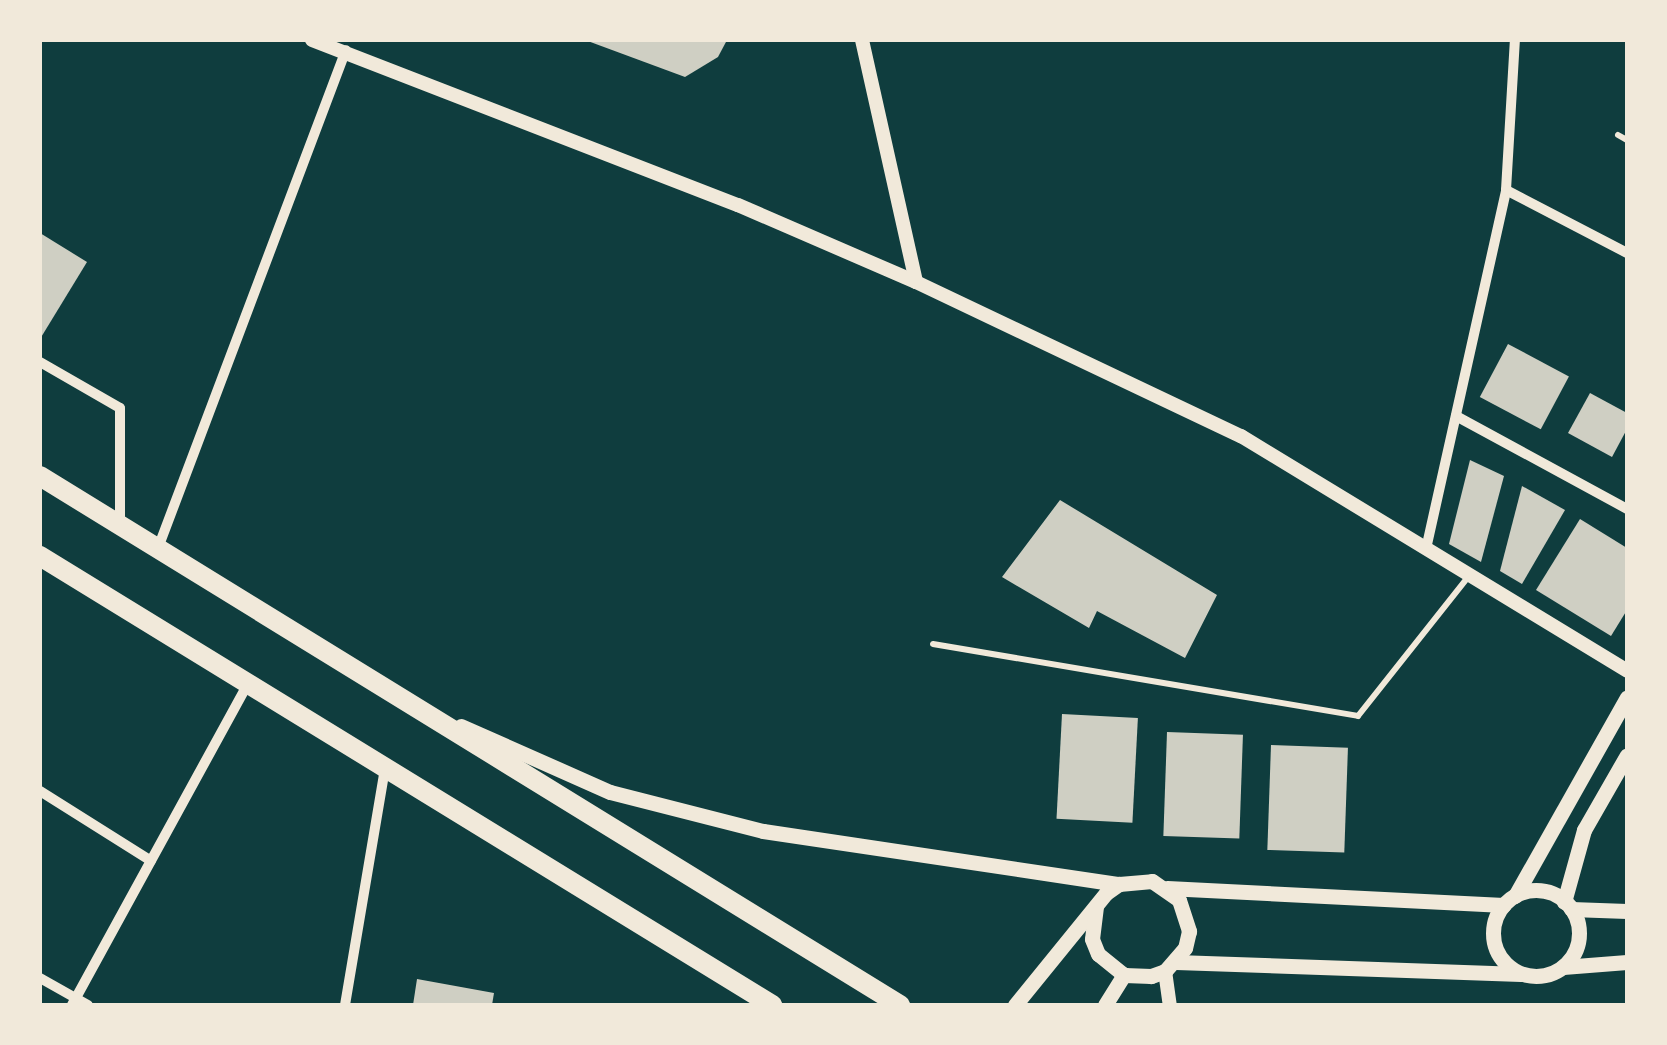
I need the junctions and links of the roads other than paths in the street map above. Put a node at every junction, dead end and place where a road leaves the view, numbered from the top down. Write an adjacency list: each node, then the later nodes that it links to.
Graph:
1 (312, 40): 4 (street)
2 (862, 40): 9 (street)
3 (1515, 40): 7 (street)
4 (346, 50): 9 (street); 15 (street)
5 (1618, 135): 6 (lane)
6 (1627, 140)
7 (1506, 190): 8 (street); 11 (street)
8 (1627, 252)
9 (916, 282): 16 (street)
10 (40, 362): 14 (street)
11 (1456, 416): 13 (street); 16 (street)
12 (40, 476): 14 (highway)
13 (1627, 509)
14 (120, 525): 15 (highway)
15 (158, 548): 23 (highway)
16 (1426, 548): 18 (street)
17 (40, 556): 21 (highway)
18 (1470, 575): 19 (lane); 20 (street)
19 (932, 644)
20 (1627, 671)
21 (248, 682): 25 (highway); 27 (street)
22 (1627, 696): 30 (main road)
23 (412, 704): 28 (main road); 44 (highway)
24 (1627, 755): 32 (main road)
25 (385, 766): 42 (street); 43 (highway)
26 (40, 790): 27 (street)
27 (151, 861): 40 (street)
28 (1119, 884): 29 (main road); 31 (main road)
29 (1167, 888): 30 (main road); 35 (main road)
30 (1510, 900): 32 (main road); 37 (main road)
31 (1096, 906): 38 (main road); 45 (main road)
32 (1568, 906): 33 (main road); 36 (main road)
33 (1627, 911)
34 (1627, 962): 36 (main road)
35 (1170, 966): 37 (main road); 38 (main road); 47 (street)
36 (1563, 968): 37 (main road)
37 (1521, 974)
38 (1124, 975): 46 (main road)
39 (40, 978): 40 (street)
40 (72, 1001): 41 (street)
41 (88, 1005)
42 (345, 1005)
43 (772, 1005)
44 (900, 1005)
45 (1014, 1005)
46 (1105, 1005)
47 (1170, 1005)

